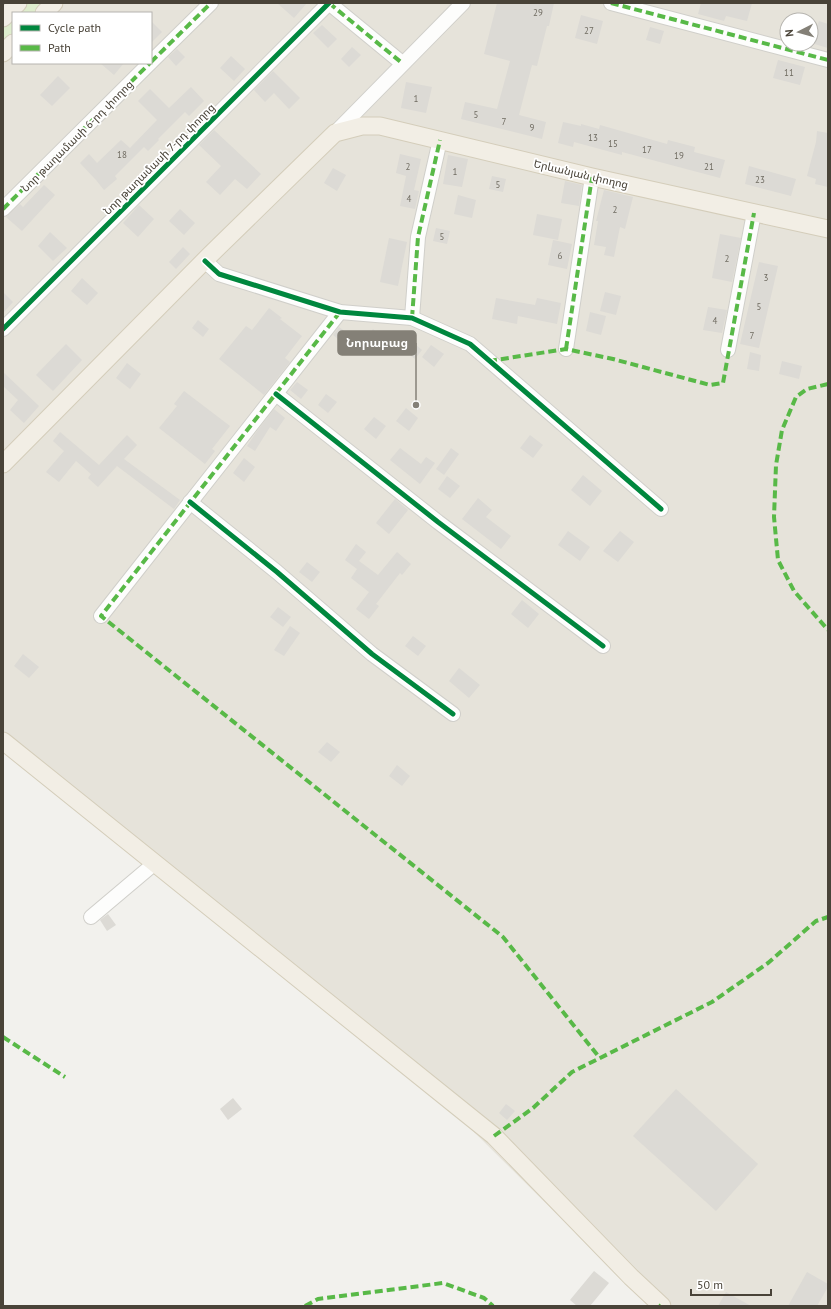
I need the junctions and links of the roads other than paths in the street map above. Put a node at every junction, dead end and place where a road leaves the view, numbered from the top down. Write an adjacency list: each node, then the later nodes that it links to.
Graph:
1 (18, 3): 8 (main road)
2 (54, 3): 7 (main road)
3 (211, 3): 12 (street, Նոր թաղամասի 6-րդ փողոց)
4 (329, 3): 14 (street); 24 (street, Նոր թաղամասի 7-րդ փողոց)
5 (463, 3): 14 (street)
6 (611, 3): 11 (street)
7 (45, 12)
8 (3, 18)
9 (12, 44): 10 (main road)
10 (3, 53)
11 (828, 60)
12 (152, 62)
13 (150, 64): 18 (street, Նոր թաղամասի 6-րդ փողոց)
14 (402, 64): 15 (street)
15 (335, 133): 16 (main road, Երևանյան փողոց); 21 (main road)
16 (440, 140): 17 (main road, Երևանյան փողոց); 23 (street)
17 (592, 177): 19 (main road, Երևանյան փողոց); 25 (street)
18 (3, 209)
19 (754, 213): 20 (main road, Երևանյան փողոց); 26 (street)
20 (828, 229)
21 (205, 261): 22 (street); 28 (main road)
22 (340, 312): 23 (street); 27 (street)
23 (412, 318): 30 (street)
24 (3, 329)
25 (566, 349)
26 (728, 350)
27 (276, 394): 29 (street); 32 (street)
28 (3, 464)
29 (190, 502): 31 (street); 33 (street)
30 (661, 509)
31 (101, 616)
32 (604, 646)
33 (453, 714)
34 (3, 741): 35 (main road)
35 (155, 863): 36 (street); 37 (main road)
36 (91, 917)
37 (662, 1306)

